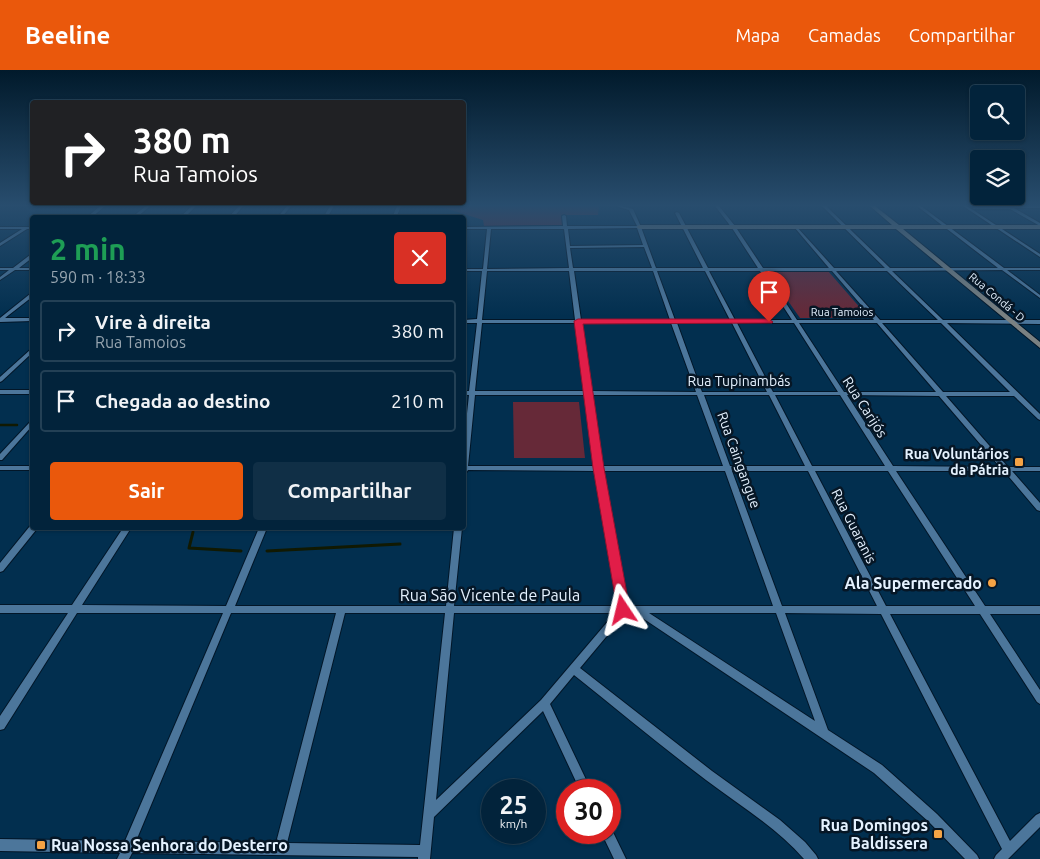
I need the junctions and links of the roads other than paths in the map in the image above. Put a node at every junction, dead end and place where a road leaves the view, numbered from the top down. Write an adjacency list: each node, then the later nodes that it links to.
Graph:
1 (487, 243): 29 (street)
2 (567, 243): 12 (street)
3 (645, 243): 13 (street, Rua Caingangue)
4 (693, 243): 21 (street, Rua Guaranis)
5 (744, 243): 22 (street, Rua Carijós)
6 (810, 243): 23 (street)
7 (861, 243): 24 (street)
8 (917, 243): 25 (street, Rua Condá - D)
9 (969, 243): 26 (street)
10 (1022, 243): 15 (street)
11 (1027, 243): 14 (street)
12 (568, 246): 13 (street); 30 (street)
13 (646, 246): 20 (street, Rua Caingangue)
14 (1040, 251)
15 (1040, 256)
16 (30, 257): 18 (street)
17 (0, 269): 18 (street)
18 (14, 269): 19 (street); 31 (street)
19 (30, 269)
20 (655, 269): 21 (street); 30 (street); 39 (street, Rua Caingangue)
21 (707, 269): 22 (street); 40 (street, Rua Guaranis)
22 (760, 269): 23 (street); 41 (street, Rua Carijós)
23 (832, 269): 24 (street); 42 (street)
24 (888, 269): 25 (street); 43 (street)
25 (948, 269): 26 (street); 44 (street, Rua Condá - D)
26 (1003, 269): 27 (street); 33 (street)
27 (1040, 269)
28 (466, 270): 29 (street)
29 (484, 270): 30 (street); 37 (street)
30 (571, 270): 38 (street)
31 (0, 279)
32 (30, 297): 34 (street)
33 (1040, 297)
34 (0, 320): 35 (street)
35 (30, 320)
36 (466, 321): 37 (street, Rua Tamoios)
37 (479, 321): 38 (street, Rua Tamoios); 52 (street)
38 (578, 321): 39 (street, Rua Tamoios); 53 (street)
39 (675, 321): 40 (street, Rua Tamoios); 54 (street, Rua Caingangue)
40 (734, 322): 41 (street, Rua Tamoios); 55 (street, Rua Guaranis)
41 (794, 322): 42 (street, Rua Tamoios); 56 (street, Rua Carijós)
42 (878, 322): 43 (street, Rua Tamoios); 57 (street)
43 (942, 322): 44 (street, Rua Tamoios); 58 (street)
44 (1011, 322): 45 (street, Rua Tamoios); 46 (street, Rua Condá - D)
45 (1040, 322)
46 (1040, 346)
47 (30, 353): 48 (street)
48 (0, 380)
49 (0, 392): 50 (street)
50 (30, 392)
51 (466, 393): 52 (street, Rua Tupinambás)
52 (472, 393): 53 (street, Rua Tupinambás); 61 (street)
53 (588, 393): 54 (street, Rua Tupinambás); 65 (street)
54 (700, 394): 55 (street, Rua Tupinambás); 66 (street, Rua Caingangue)
55 (772, 394): 56 (street, Rua Tupinambás); 67 (street, Rua Guaranis)
56 (841, 394): 57 (street, Rua Tupinambás); 69 (street, Rua Carijós)
57 (941, 394): 58 (street, Rua Tupinambás); 70 (street)
58 (1015, 394): 59 (street)
59 (1040, 418)
60 (30, 425): 62 (street)
61 (466, 450)
62 (0, 458)
63 (0, 468): 64 (street)
64 (30, 468)
65 (598, 468): 66 (street); 68 (street); 83 (street)
66 (727, 468): 67 (street); 85 (street, Rua Caingangue)
67 (810, 468): 69 (street); 86 (street, Rua Guaranis)
68 (466, 469)
69 (890, 469): 70 (street); 87 (street, Rua Carijós)
70 (1006, 469): 71 (street); 72 (street)
71 (1040, 469)
72 (1040, 508)
73 (31, 530): 77 (street)
74 (126, 530): 79 (street)
75 (262, 530): 80 (street)
76 (458, 530): 82 (street)
77 (0, 569)
78 (0, 609): 79 (street, Rua São Vicente de Paula)
79 (74, 609): 80 (street, Rua São Vicente de Paula); 92 (street)
80 (228, 609): 81 (street, Rua São Vicente de Paula); 99 (street)
81 (341, 610): 82 (street, Rua São Vicente de Paula); 100 (street)
82 (449, 610): 83 (street, Rua São Vicente de Paula); 95 (street)
83 (623, 610): 84 (street, Rua São Vicente de Paula); 89 (street)
84 (637, 610): 85 (street, Rua São Vicente de Paula); 93 (street)
85 (779, 610): 86 (street, Rua São Vicente de Paula); 93 (street, Rua Caingangue)
86 (884, 610): 87 (street, Rua São Vicente de Paula); 102 (street, Rua Guaranis)
87 (982, 610): 88 (street, Rua São Vicente de Paula); 90 (street, Rua Carijós)
88 (1040, 610)
89 (574, 668): 91 (street); 105 (street)
90 (1040, 699)
91 (544, 703): 94 (street); 95 (street)
92 (0, 725)
93 (824, 733): 106 (street)
94 (581, 779)
95 (428, 815): 101 (street)
96 (1040, 819): 102 (street)
97 (613, 844): 104 (street)
98 (0, 845): 99 (street)
99 (128, 846): 100 (street); 103 (street)
100 (280, 848): 101 (street)
101 (424, 855)
102 (1005, 855)
103 (123, 859)
104 (620, 859)
105 (812, 859)
106 (973, 859)

